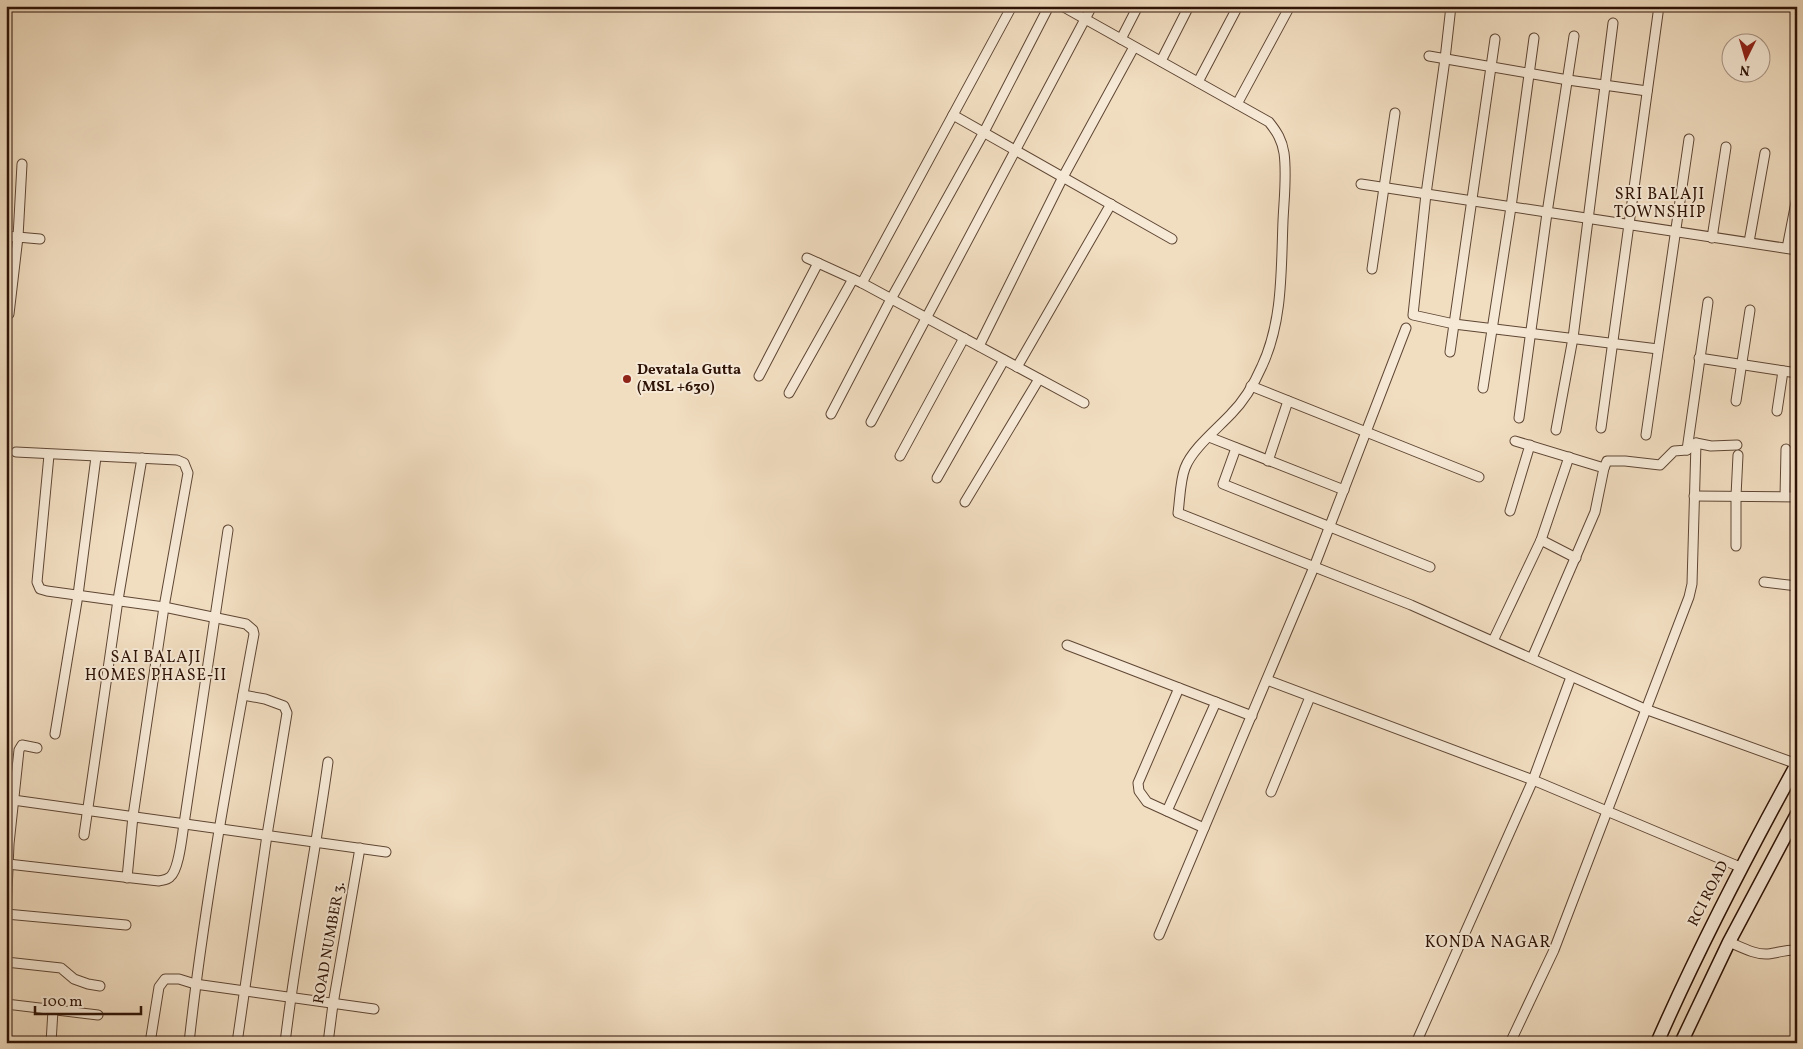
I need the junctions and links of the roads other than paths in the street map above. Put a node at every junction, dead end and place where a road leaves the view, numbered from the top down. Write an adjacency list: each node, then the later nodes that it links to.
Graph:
1 (1012, 6): 29 (street)
2 (1049, 6): 30 (street)
3 (1062, 6): 11 (street)
4 (1092, 6): 11 (street)
5 (1138, 6): 16 (street)
6 (1189, 6): 20 (street)
7 (1238, 6): 24 (street)
8 (1290, 6): 27 (street)
9 (1451, 6): 19 (street)
10 (1659, 6): 26 (street)
11 (1086, 19): 16 (street); 33 (street)
12 (1612, 23): 25 (street)
13 (1574, 36): 23 (street)
14 (1534, 38): 22 (street)
15 (1495, 39): 21 (street)
16 (1121, 40): 17 (street)
17 (1134, 46): 20 (street); 36 (street)
18 (1429, 56): 19 (street)
19 (1445, 59): 21 (street); 39 (street)
20 (1161, 61): 24 (street)
21 (1490, 68): 22 (street); 41 (street)
22 (1530, 74): 23 (street); 43 (street)
23 (1568, 80): 25 (street); 44 (street)
24 (1198, 82): 27 (street)
25 (1604, 86): 26 (street); 45 (street)
26 (1647, 91): 46 (street)
27 (1237, 104): 84 (street)
28 (1395, 113): 38 (street)
29 (953, 115): 30 (street); 60 (street)
30 (984, 132): 33 (street); 61 (street)
31 (1689, 140): 47 (street)
32 (1726, 147): 50 (street)
33 (1015, 150): 36 (street); 65 (street)
34 (1765, 153): 53 (street)
35 (22, 164): 49 (street)
36 (1063, 177): 42 (street); 73 (street)
37 (1361, 184): 38 (street)
38 (1384, 188): 39 (street); 58 (street)
39 (1426, 194): 41 (street); 66 (street)
40 (1797, 197): 54 (street)
41 (1470, 201): 43 (street); 66 (street)
42 (1110, 204): 52 (street); 79 (street)
43 (1511, 207): 44 (street); 68 (street)
44 (1547, 212): 45 (street); 69 (street)
45 (1587, 219): 46 (street); 71 (street)
46 (1629, 225): 47 (street); 72 (street)
47 (1676, 232): 50 (street); 74 (street)
48 (6, 236): 49 (street)
49 (18, 237): 51 (street); 64 (street)
50 (1712, 238): 53 (street)
51 (40, 239)
52 (1172, 239)
53 (1749, 242): 54 (street)
54 (1787, 248): 55 (street)
55 (1797, 250)
56 (807, 258): 57 (street)
57 (818, 263): 59 (street); 82 (street)
58 (1372, 269)
59 (853, 279): 60 (street); 86 (street)
60 (862, 283): 61 (street)
61 (891, 299): 65 (street); 91 (street)
62 (1708, 302): 76 (street)
63 (1750, 310): 78 (street)
64 (9, 314)
65 (926, 318): 70 (street); 93 (street)
66 (1454, 324): 68 (street); 75 (street)
67 (1406, 328): 96 (street)
68 (1492, 329): 69 (street); 85 (street)
69 (1530, 334): 71 (street); 92 (street)
70 (964, 338): 73 (street); 107 (street)
71 (1573, 338): 72 (street); 95 (street)
72 (1613, 343): 74 (street); 94 (street)
73 (979, 346): 77 (street)
74 (1658, 349): 97 (street)
75 (1450, 352)
76 (1699, 358): 78 (street); 104 (street)
77 (1004, 360): 79 (street); 114 (street)
78 (1742, 364): 80 (street); 88 (street)
79 (1017, 367): 83 (street)
80 (1783, 371): 81 (street); 90 (street)
81 (1797, 373)
82 (759, 376)
83 (1039, 379): 89 (street); 120 (street)
84 (1251, 386): 87 (street); 98 (street)
85 (1483, 388)
86 (789, 393)
87 (1288, 401): 96 (street); 111 (street)
88 (1736, 402)
89 (1084, 403)
90 (1777, 410)
91 (831, 414)
92 (1519, 418)
93 (871, 422)
94 (1601, 428)
95 (1556, 430)
96 (1366, 432): 113 (street); 115 (street)
97 (1646, 436)
98 (1209, 438): 102 (street); 127 (street)
99 (1515, 440): 101 (street)
100 (1696, 443): 104 (street); 116 (street); 117 (street)
101 (1530, 445): 109 (street); 121 (street)
102 (1236, 448): 111 (street); 122 (street)
103 (1786, 449): 118 (street)
104 (1687, 450): 112 (street)
105 (16, 452): 106 (street)
106 (49, 455): 108 (street); 131 (street)
107 (900, 456)
108 (96, 457): 110 (street); 131 (street)
109 (1569, 457): 112 (street); 124 (street)
110 (142, 458): 132 (street); 133 (street)
111 (1268, 461): 115 (street)
112 (1604, 468): 126 (street)
113 (1479, 477)
114 (937, 478)
115 (1344, 490): 122 (street)
116 (1694, 496): 117 (street); 144 (street)
117 (1736, 496): 118 (street); 125 (street)
118 (1785, 496): 119 (street)
119 (1797, 496)
120 (965, 502)
121 (1510, 511)
122 (1329, 528): 127 (street); 128 (street)
123 (228, 530): 134 (street)
124 (1542, 540): 126 (street); 135 (street)
125 (1736, 546)
126 (1576, 558): 137 (street)
127 (1314, 567): 135 (street); 139 (street)
128 (1430, 568)
129 (1764, 582): 130 (street)
130 (1797, 586)
131 (78, 595): 132 (street); 146 (street)
132 (118, 600): 133 (street); 153 (street)
133 (164, 607): 134 (street); 157 (street)
134 (216, 618): 141 (street); 158 (street)
135 (1493, 641): 137 (street)
136 (1067, 645): 140 (street)
137 (1532, 658): 138 (street)
138 (1571, 678): 144 (street); 150 (street)
139 (1267, 680): 142 (street); 145 (street)
140 (1179, 688): 143 (street); 154 (street)
141 (243, 695): 159 (street); 162 (street)
142 (1310, 697): 150 (street); 151 (street)
143 (1216, 702): 145 (street); 154 (street)
144 (1645, 709): 149 (street); 155 (street)
145 (1252, 716): 160 (street)
146 (55, 734)
147 (37, 748): 152 (street)
148 (328, 762): 163 (street)
149 (1797, 764): 168 (main road, RCI ROAD)
150 (1533, 780): 155 (street); 192 (street)
151 (1271, 792)
152 (10, 799): 153 (street); 164 (street)
153 (88, 810): 157 (street); 161 (street)
154 (1167, 811): 160 (street)
155 (1606, 811): 168 (street); 193 (street)
156 (1797, 814): 174 (main road)
157 (133, 816): 158 (street); 169 (street)
158 (184, 824): 159 (street); 169 (street)
159 (219, 828): 162 (street); 177 (street)
160 (1204, 828): 173 (street)
161 (84, 835)
162 (267, 835): 163 (street); 179 (street)
163 (317, 842): 165 (street); 180 (street)
164 (8, 844): 167 (street)
165 (360, 848): 166 (street); 182 (street, ROAD NUMBER 3.)
166 (386, 852)
167 (8, 864): 169 (street); 170 (street)
168 (1740, 867): 194 (main road, RCI ROAD)
169 (127, 878)
170 (6, 893): 171 (street)
171 (6, 914): 172 (street)
172 (126, 925)
173 (1159, 935)
174 (1729, 942): 175 (street); 195 (main road)
175 (1797, 950)
176 (6, 962): 178 (street)
177 (195, 984): 179 (street); 187 (street); 188 (street)
178 (100, 986)
179 (245, 991): 180 (street); 189 (street)
180 (290, 997): 182 (street); 190 (street)
181 (6, 1004): 184 (street)
182 (333, 1004): 183 (street); 191 (street, ROAD NUMBER 3.)
183 (374, 1009)
184 (53, 1010): 185 (street); 186 (street)
185 (98, 1015)
186 (51, 1043)
187 (150, 1043)
188 (189, 1043)
189 (237, 1043)
190 (285, 1043)
191 (328, 1043)
192 (1416, 1043)
193 (1510, 1043)
194 (1657, 1043)
195 (1681, 1043)

